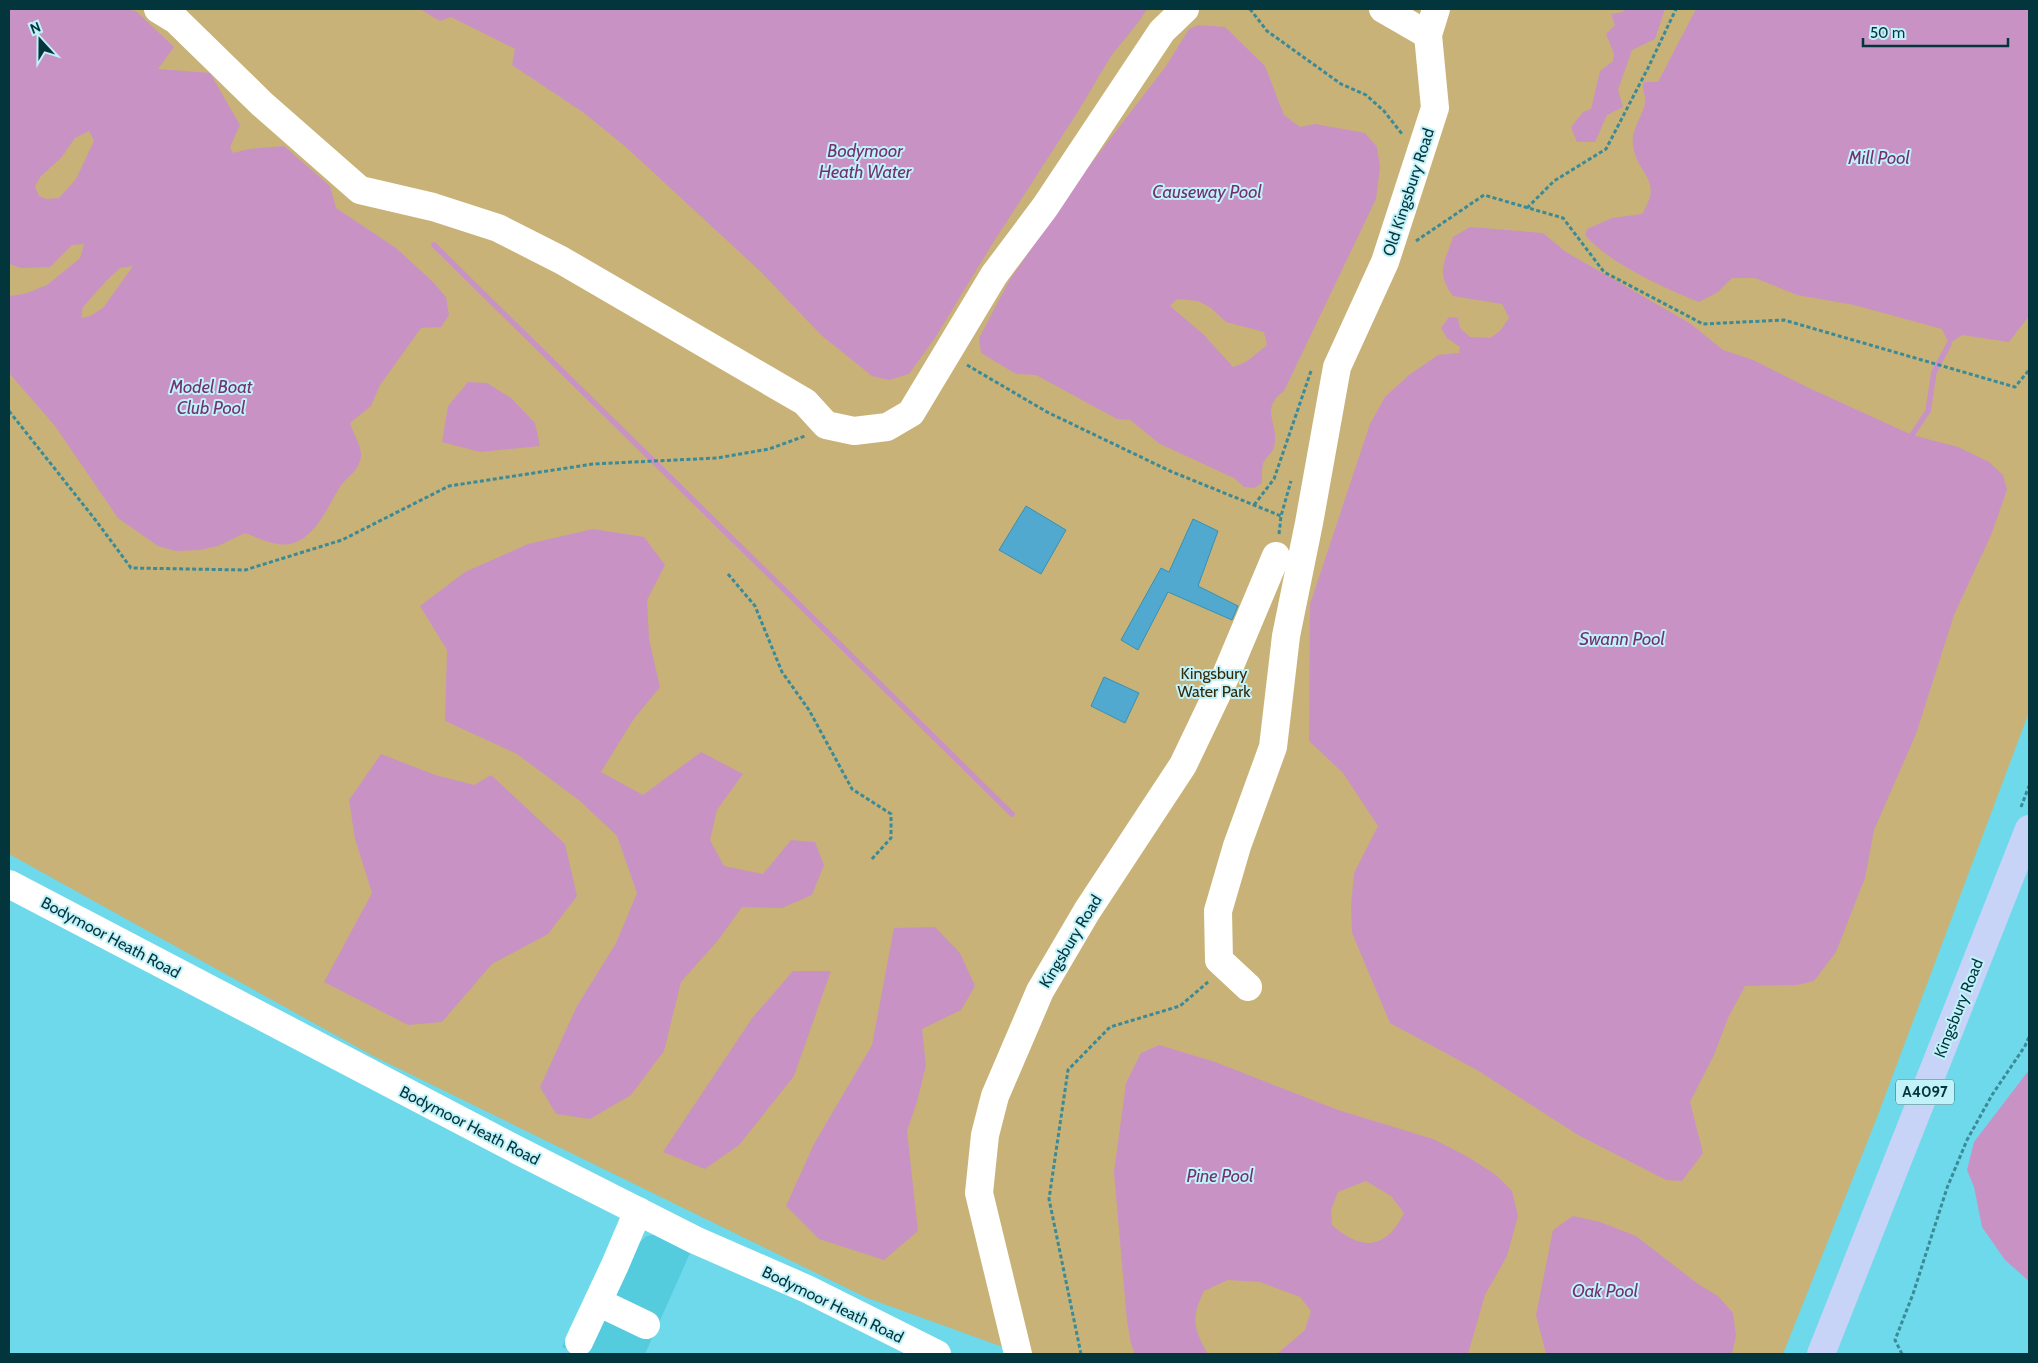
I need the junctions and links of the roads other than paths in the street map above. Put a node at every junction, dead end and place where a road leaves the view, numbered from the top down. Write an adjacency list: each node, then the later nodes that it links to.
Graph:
1 (158, 9): 2 (street)
2 (1185, 9)
3 (1383, 9): 5 (street)
4 (1436, 9): 5 (street, Old Kingsbury Road)
5 (1428, 35): 9 (street, Old Kingsbury Road)
6 (1276, 556): 15 (street, Kingsbury Road)
7 (2029, 829): 16 (main road, Kingsbury Road / A4097)
8 (9, 884): 10 (street, Bodymoor Heath Road)
9 (1248, 987)
10 (638, 1211): 11 (street); 14 (street, Bodymoor Heath Road)
11 (598, 1302): 12 (street); 13 (street)
12 (646, 1325)
13 (579, 1342)
14 (937, 1354)
15 (1018, 1354)
16 (1821, 1354)

